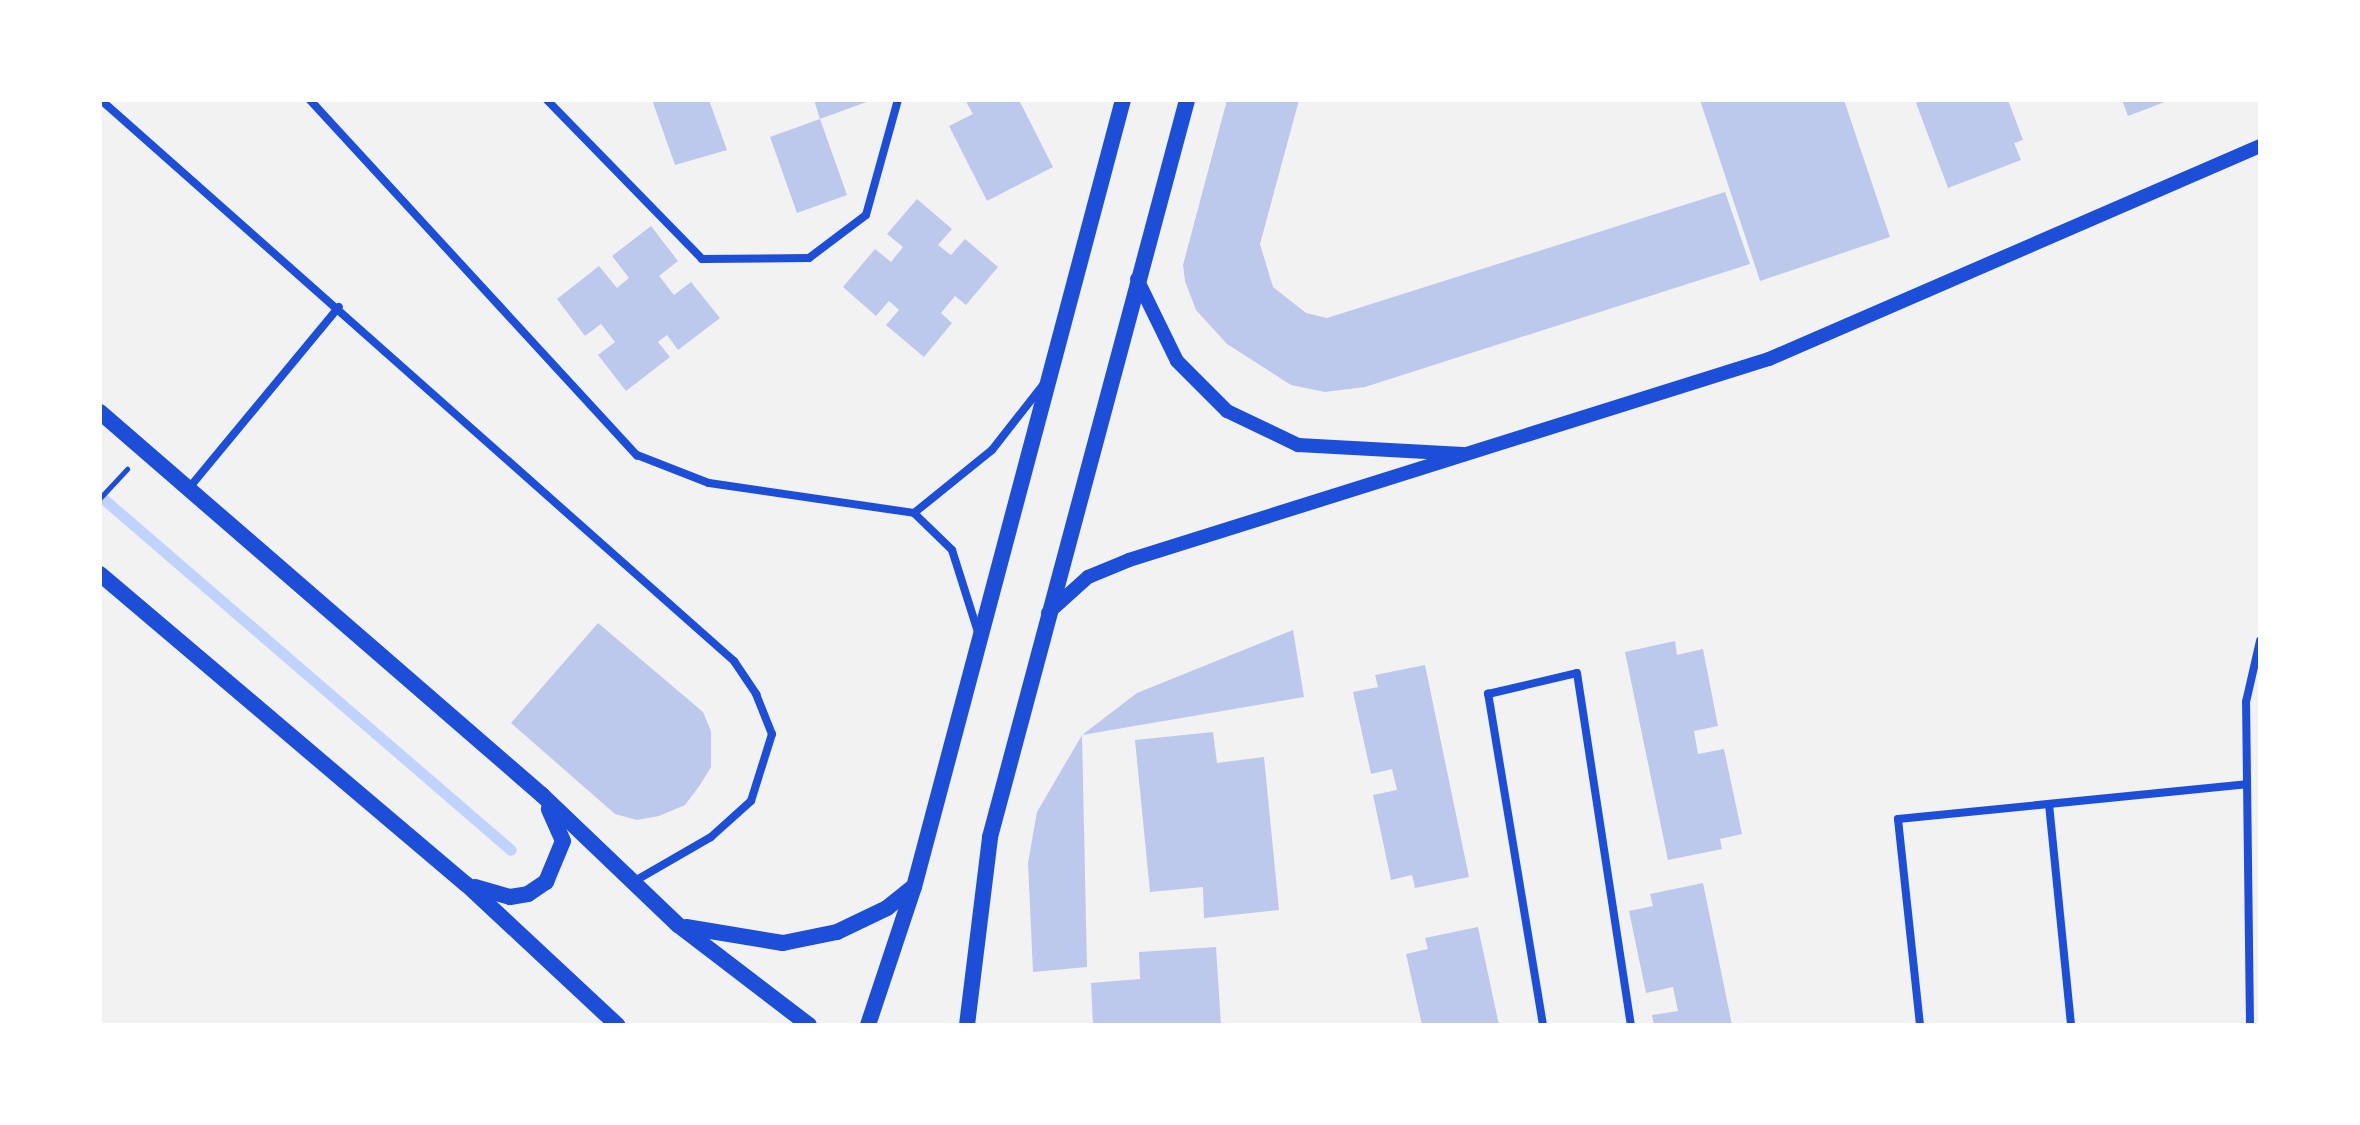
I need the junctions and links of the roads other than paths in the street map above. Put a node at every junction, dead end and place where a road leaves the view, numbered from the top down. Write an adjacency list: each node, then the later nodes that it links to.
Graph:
1 (101, 100): 9 (street)
2 (310, 100): 14 (street)
3 (547, 100): 4 (street)
4 (898, 100)
5 (1123, 100): 10 (main road)
6 (1187, 100): 8 (main road)
7 (2260, 146): 12 (street)
8 (1137, 279): 12 (street); 16 (main road)
9 (339, 307): 13 (street); 22 (street)
10 (1049, 378): 14 (street); 17 (main road)
11 (100, 412): 13 (main road)
12 (1476, 454): 16 (street)
13 (189, 489): 20 (main road)
14 (914, 513): 17 (street)
15 (100, 574): 23 (main road)
16 (1048, 613): 29 (main road)
17 (980, 639): 24 (main road)
18 (2260, 641): 19 (street)
19 (2246, 784): 21 (street); 34 (street)
20 (542, 795): 22 (main road); 23 (main road)
21 (2049, 804): 32 (street); 33 (street)
22 (633, 882): 25 (main road)
23 (466, 884): 26 (main road)
24 (914, 887): 25 (main road); 28 (main road)
25 (678, 925): 27 (main road)
26 (617, 1025)
27 (809, 1025)
28 (868, 1025)
29 (967, 1025)
30 (1543, 1025): 31 (street)
31 (1631, 1025)
32 (1920, 1025)
33 (2071, 1025)
34 (2250, 1025)

